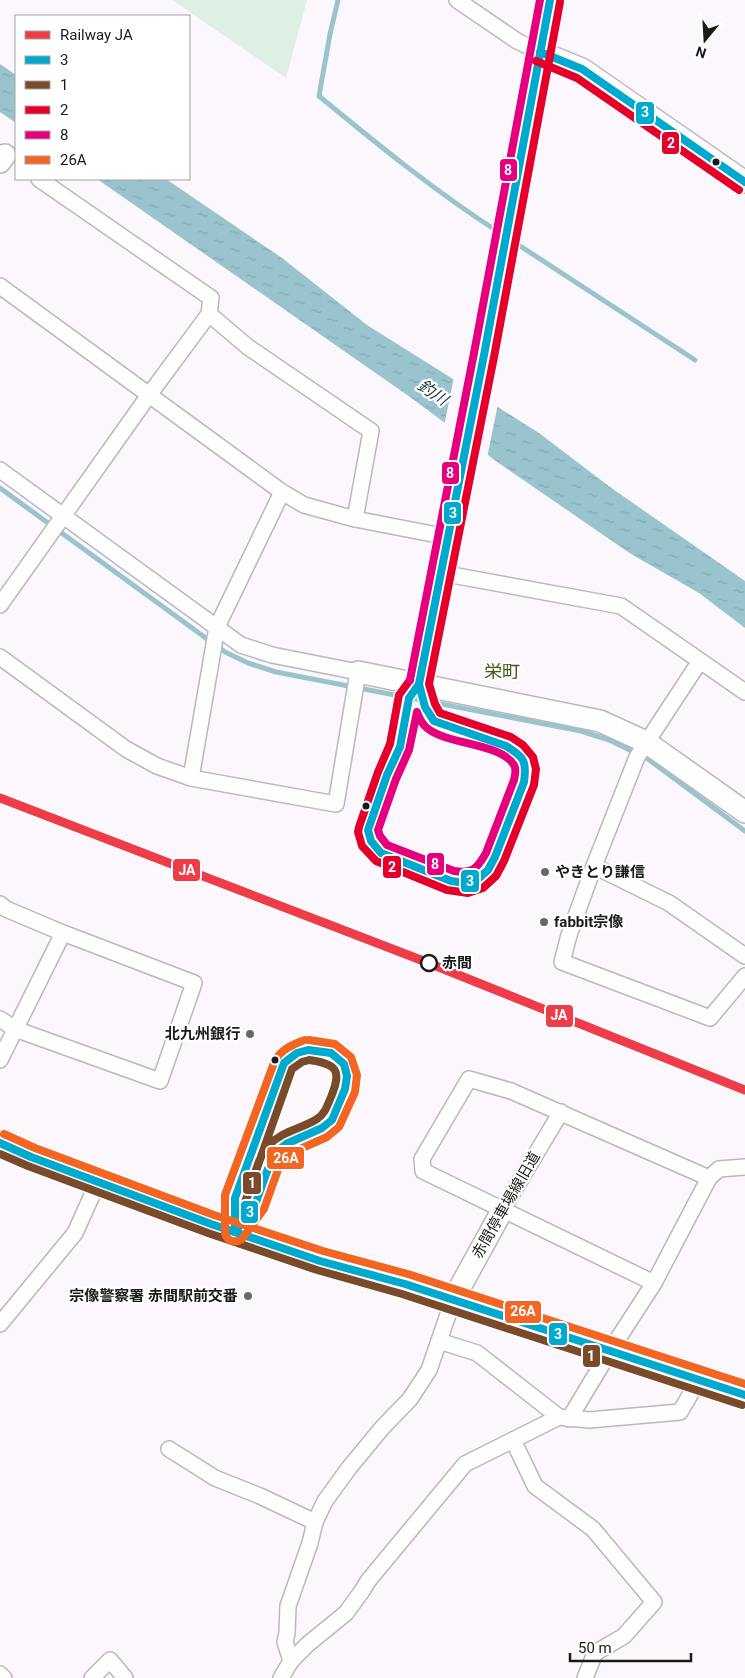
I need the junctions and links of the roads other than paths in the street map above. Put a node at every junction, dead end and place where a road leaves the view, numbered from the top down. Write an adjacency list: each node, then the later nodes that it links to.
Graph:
1 (457, 0): 3 (street)
2 (550, 0): 3 (street)
3 (540, 52): 5 (street); 13 (street)
4 (40, 180): 7 (street)
5 (745, 182)
6 (0, 286): 8 (street)
7 (209, 314): 8 (street); 12 (street)
8 (149, 395): 10 (street); 11 (street)
9 (0, 470): 11 (street)
10 (282, 492): 12 (street); 16 (street)
11 (63, 516): 15 (street); 16 (street)
12 (355, 519): 13 (street)
13 (448, 538): 14 (street)
14 (441, 573): 18 (street); 20 (street)
15 (0, 605)
16 (217, 628): 19 (street); 23 (street)
17 (0, 657): 23 (street)
18 (700, 661): 21 (street); 22 (street)
19 (358, 672): 20 (street); 23 (street)
20 (419, 684): 22 (street)
21 (745, 692)
22 (646, 742): 24 (street); 25 (street)
23 (191, 778)
24 (745, 812)
25 (594, 866): 28 (street); 29 (street)
26 (0, 904): 27 (street)
27 (63, 933): 31 (street); 31 (street)
28 (745, 956)
29 (745, 976)
30 (0, 1019): 31 (street)
31 (15, 1029): 32 (street)
32 (0, 1060)
33 (561, 1112): 36 (street); 38 (street, 赤間停車場線旧道); 38 (street)
34 (0, 1143): 37 (main road)
35 (745, 1167): 36 (street)
36 (709, 1178): 40 (street)
37 (98, 1182): 39 (main road); 42 (street)
38 (503, 1209): 40 (street); 41 (street, 赤間停車場線旧道)
39 (235, 1232): 39 (street); 41 (main road)
40 (654, 1283): 44 (street)
41 (453, 1300): 43 (street); 44 (main road)
42 (0, 1324)
43 (439, 1341): 47 (street); 50 (street)
44 (610, 1351): 45 (main road); 47 (street)
45 (698, 1381): 46 (main road); 47 (street)
46 (745, 1395)
47 (564, 1418): 48 (street)
48 (513, 1440): 51 (street); 57 (street)
49 (169, 1449): 50 (street)
50 (315, 1522): 51 (street)
51 (291, 1661): 56 (street)
52 (0, 1674): 53 (street)
53 (4, 1678)
54 (92, 1678): 55 (street)
55 (125, 1678)
56 (281, 1678)
57 (584, 1678)

